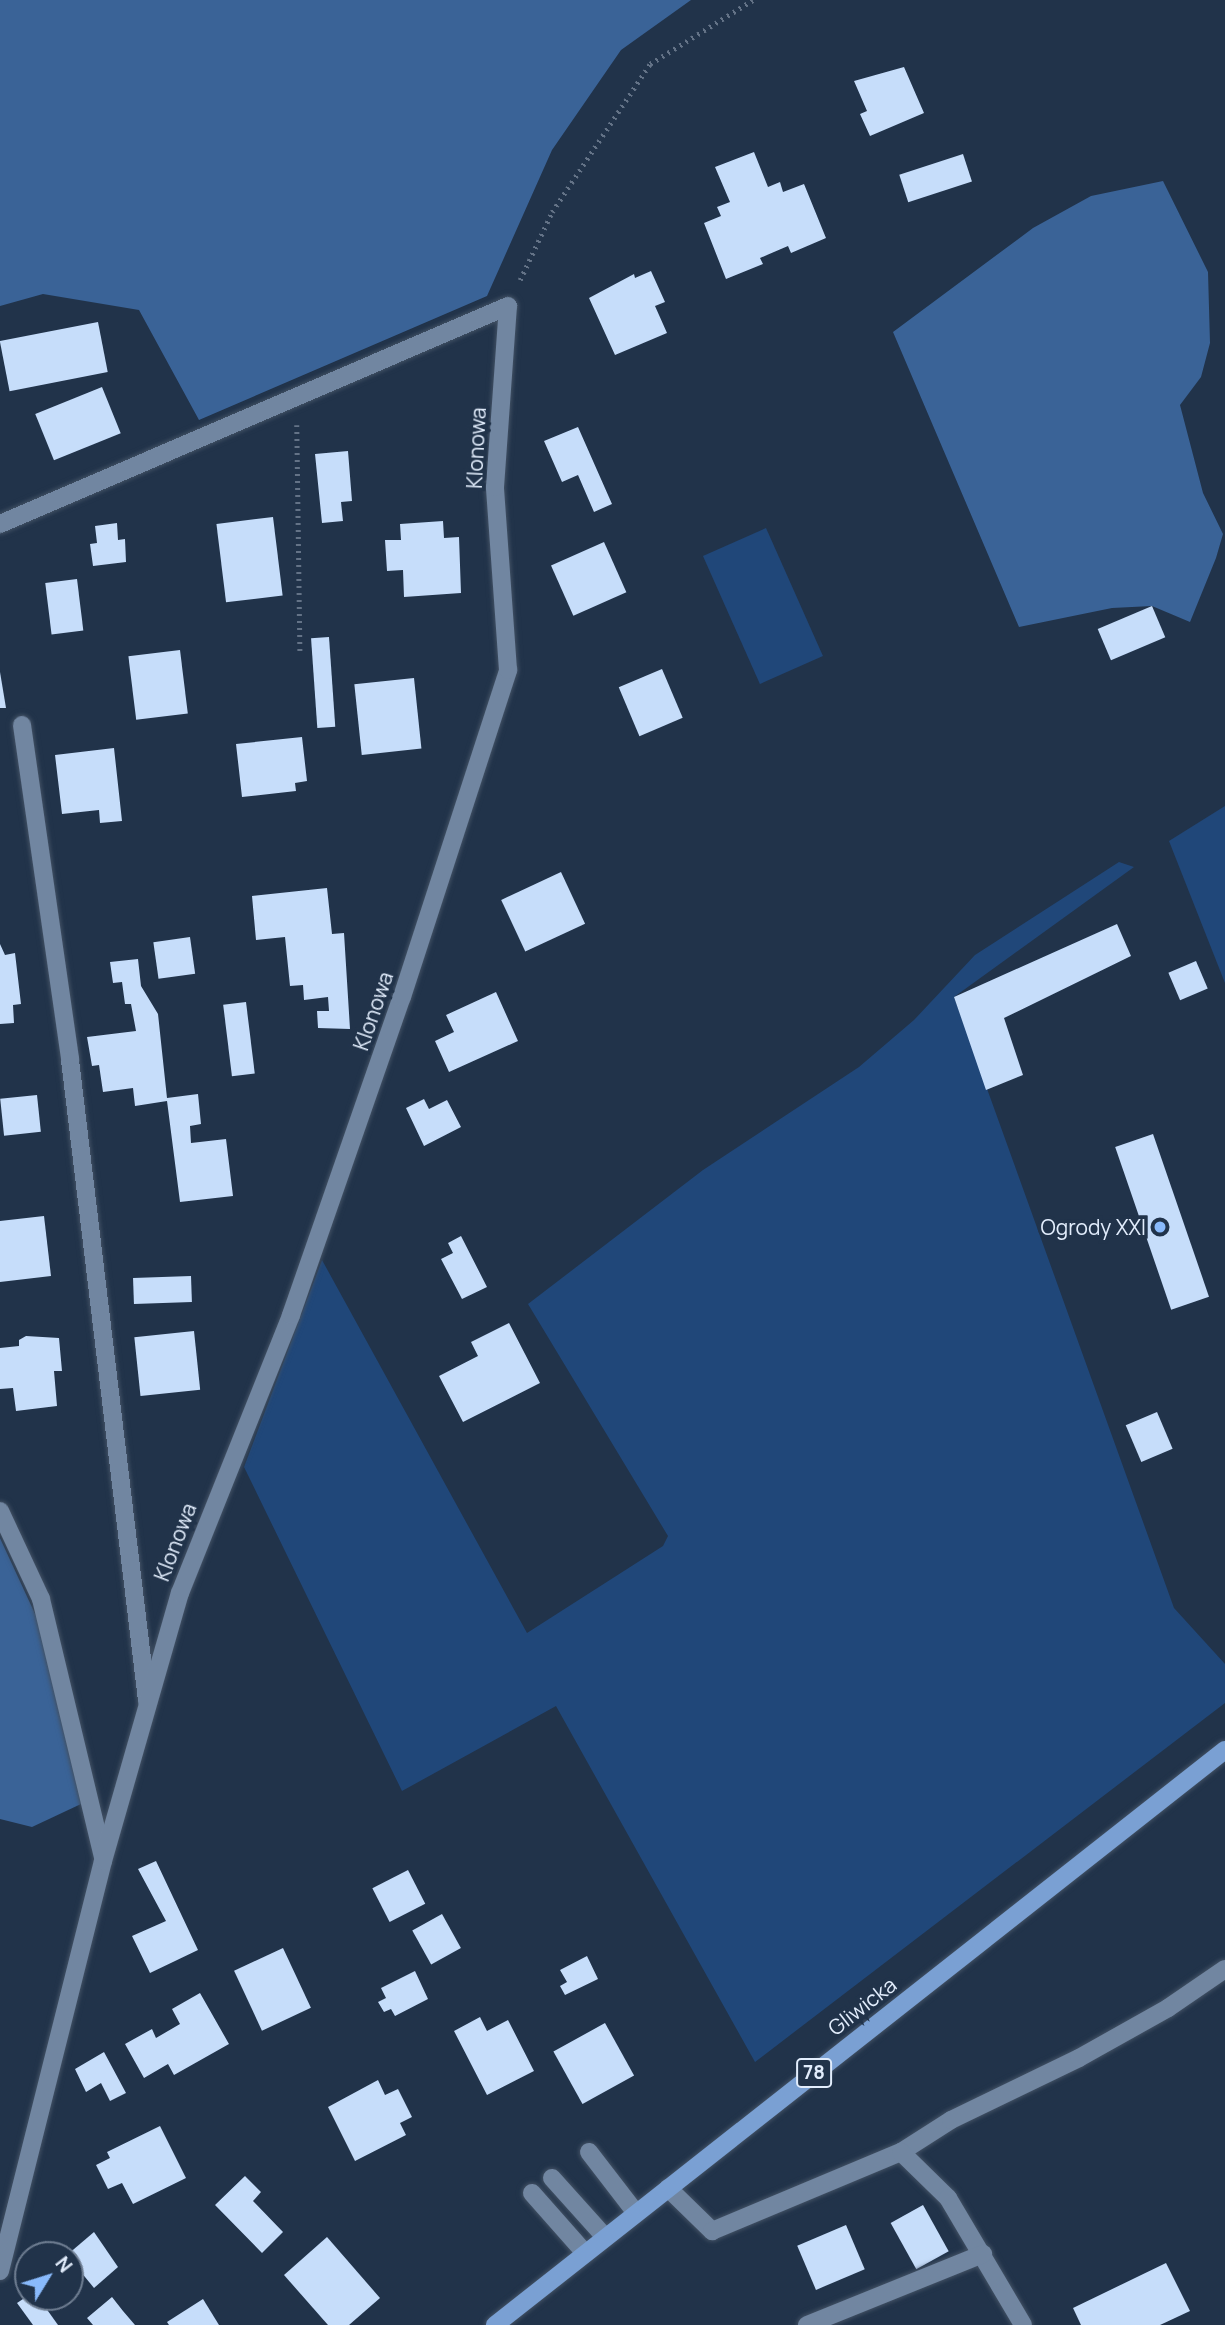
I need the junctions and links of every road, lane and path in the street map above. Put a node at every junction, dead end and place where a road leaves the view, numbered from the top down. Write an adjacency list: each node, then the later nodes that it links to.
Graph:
1 (753, 0): 2 (path)
2 (508, 306): 3 (street); 8 (street, Klonowa)
3 (296, 397): 4 (street); 5 (path)
4 (0, 524)
5 (300, 654)
6 (22, 725): 8 (street, Klonowa)
7 (0, 1511): 10 (street, Klonowa)
8 (148, 1707): 10 (street, Klonowa)
9 (1225, 1750): 15 (main road, Gliwicka / 78)
10 (103, 1861): 21 (street, Klonowa)
11 (1225, 1969): 13 (street)
12 (589, 2152): 17 (street)
13 (901, 2152): 15 (street); 20 (street)
14 (552, 2178): 18 (street)
15 (668, 2188): 17 (main road, Gliwicka / 78)
16 (531, 2193): 19 (street)
17 (636, 2213): 18 (main road, Gliwicka / 78)
18 (605, 2237): 19 (main road, Gliwicka / 78)
19 (585, 2253): 22 (main road, Gliwicka / 78)
20 (983, 2254): 23 (street); 24 (street)
21 (0, 2271)
22 (495, 2325)
23 (807, 2325)
24 (1023, 2325)

